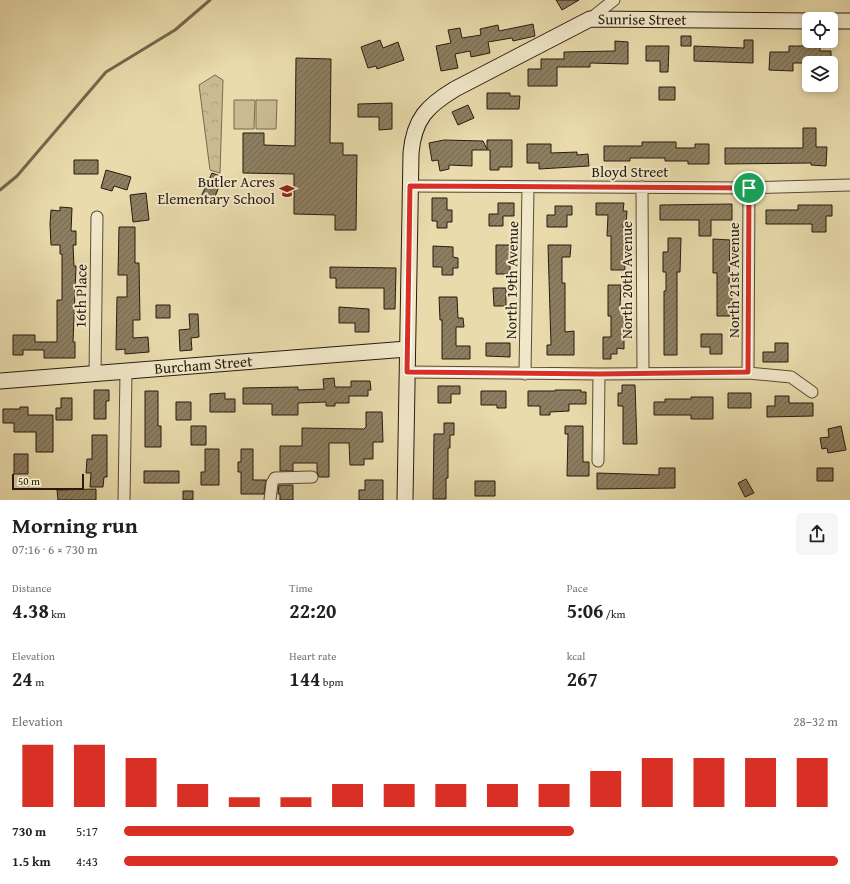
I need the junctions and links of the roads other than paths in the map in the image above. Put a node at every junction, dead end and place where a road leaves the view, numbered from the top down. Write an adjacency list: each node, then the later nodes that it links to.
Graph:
1 (610, 1): 2 (street)
2 (590, 19): 3 (street, Sunrise Street); 7 (street, Sunrise Street)
3 (802, 21)
4 (838, 21): 5 (street)
5 (850, 22)
6 (850, 185): 10 (street, Bloyd Street)
7 (410, 186): 9 (street, Bloyd Street); 12 (street, Sunrise Street)
8 (642, 187): 9 (street, Bloyd Street); 10 (street, Bloyd Street); 16 (street, North 20th Avenue)
9 (528, 188): 17 (street, North 19th Avenue)
10 (749, 188): 15 (street, North 21st Avenue)
11 (97, 217): 19 (street, 16th Place)
12 (407, 349): 13 (street, Burcham Street); 14 (street, Sunrise Street)
13 (126, 372): 19 (street, Burcham Street); 24 (street)
14 (407, 372): 17 (street); 26 (street, Sunrise Street)
15 (748, 372): 16 (street); 21 (street)
16 (643, 373): 18 (street)
17 (525, 374): 18 (street)
18 (599, 374): 22 (street)
19 (95, 375): 20 (street, Burcham Street)
20 (0, 381)
21 (812, 392)
22 (598, 461)
23 (312, 477): 25 (street)
24 (124, 500)
25 (270, 500)
26 (405, 500)

